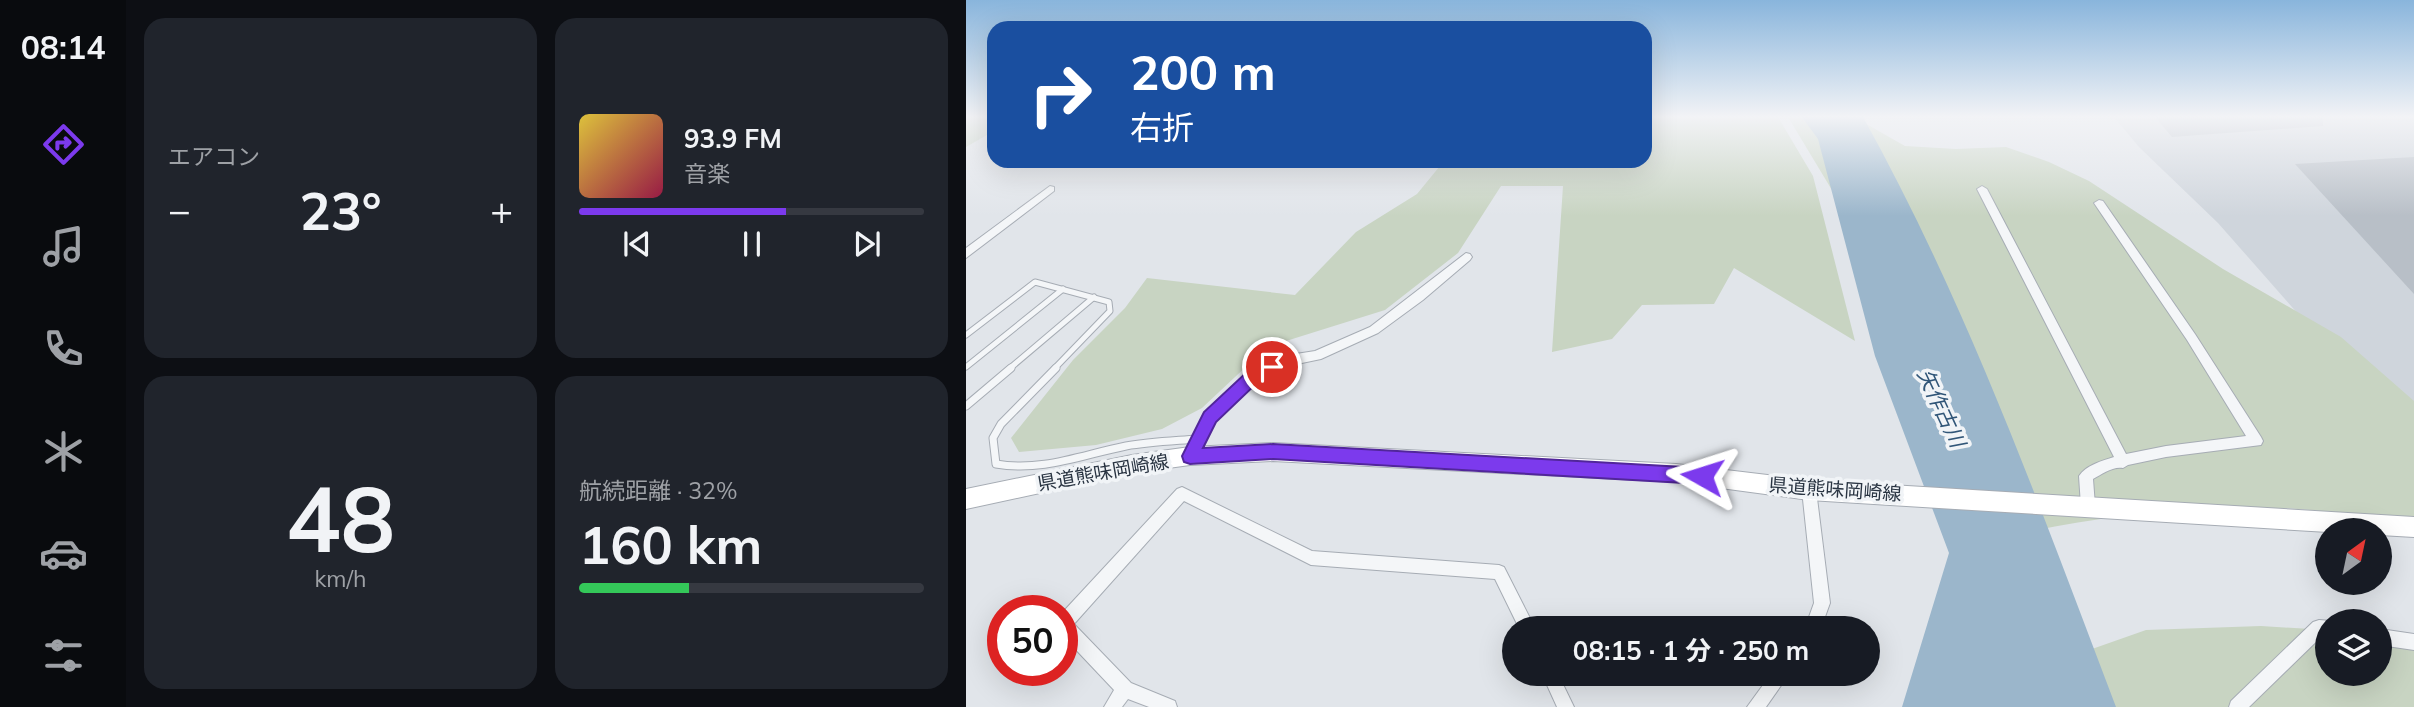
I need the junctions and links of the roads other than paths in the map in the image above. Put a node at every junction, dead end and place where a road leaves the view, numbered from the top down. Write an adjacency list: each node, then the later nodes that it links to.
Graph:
1 (1050, 189): 4 (street)
2 (1982, 189): 12 (street)
3 (2099, 203): 12 (street)
4 (966, 254)
5 (1466, 257): 11 (street)
6 (1063, 289): 7 (lane); 8 (lane); 9 (lane)
7 (1094, 297): 10 (lane); 11 (lane)
8 (966, 335)
9 (966, 368)
10 (966, 406)
11 (1195, 447): 13 (main road, 県道熊味岡崎線); 14 (main road, 県道熊味岡崎線)
12 (2123, 462): 15 (street)
13 (1809, 490): 15 (main road, 県道熊味岡崎線); 18 (street)
14 (966, 499)
15 (2088, 506): 16 (main road, 県道熊味岡崎線)
16 (2414, 527)
17 (1521, 616): 24 (street)
18 (1817, 616)
19 (2315, 632): 29 (street)
20 (2392, 639): 21 (street)
21 (2414, 642)
22 (1556, 686): 27 (street)
23 (1772, 686): 28 (street)
24 (1125, 689): 25 (street); 26 (street)
25 (1112, 707)
26 (1169, 707)
27 (1566, 707)
28 (1755, 707)
29 (2237, 707)

